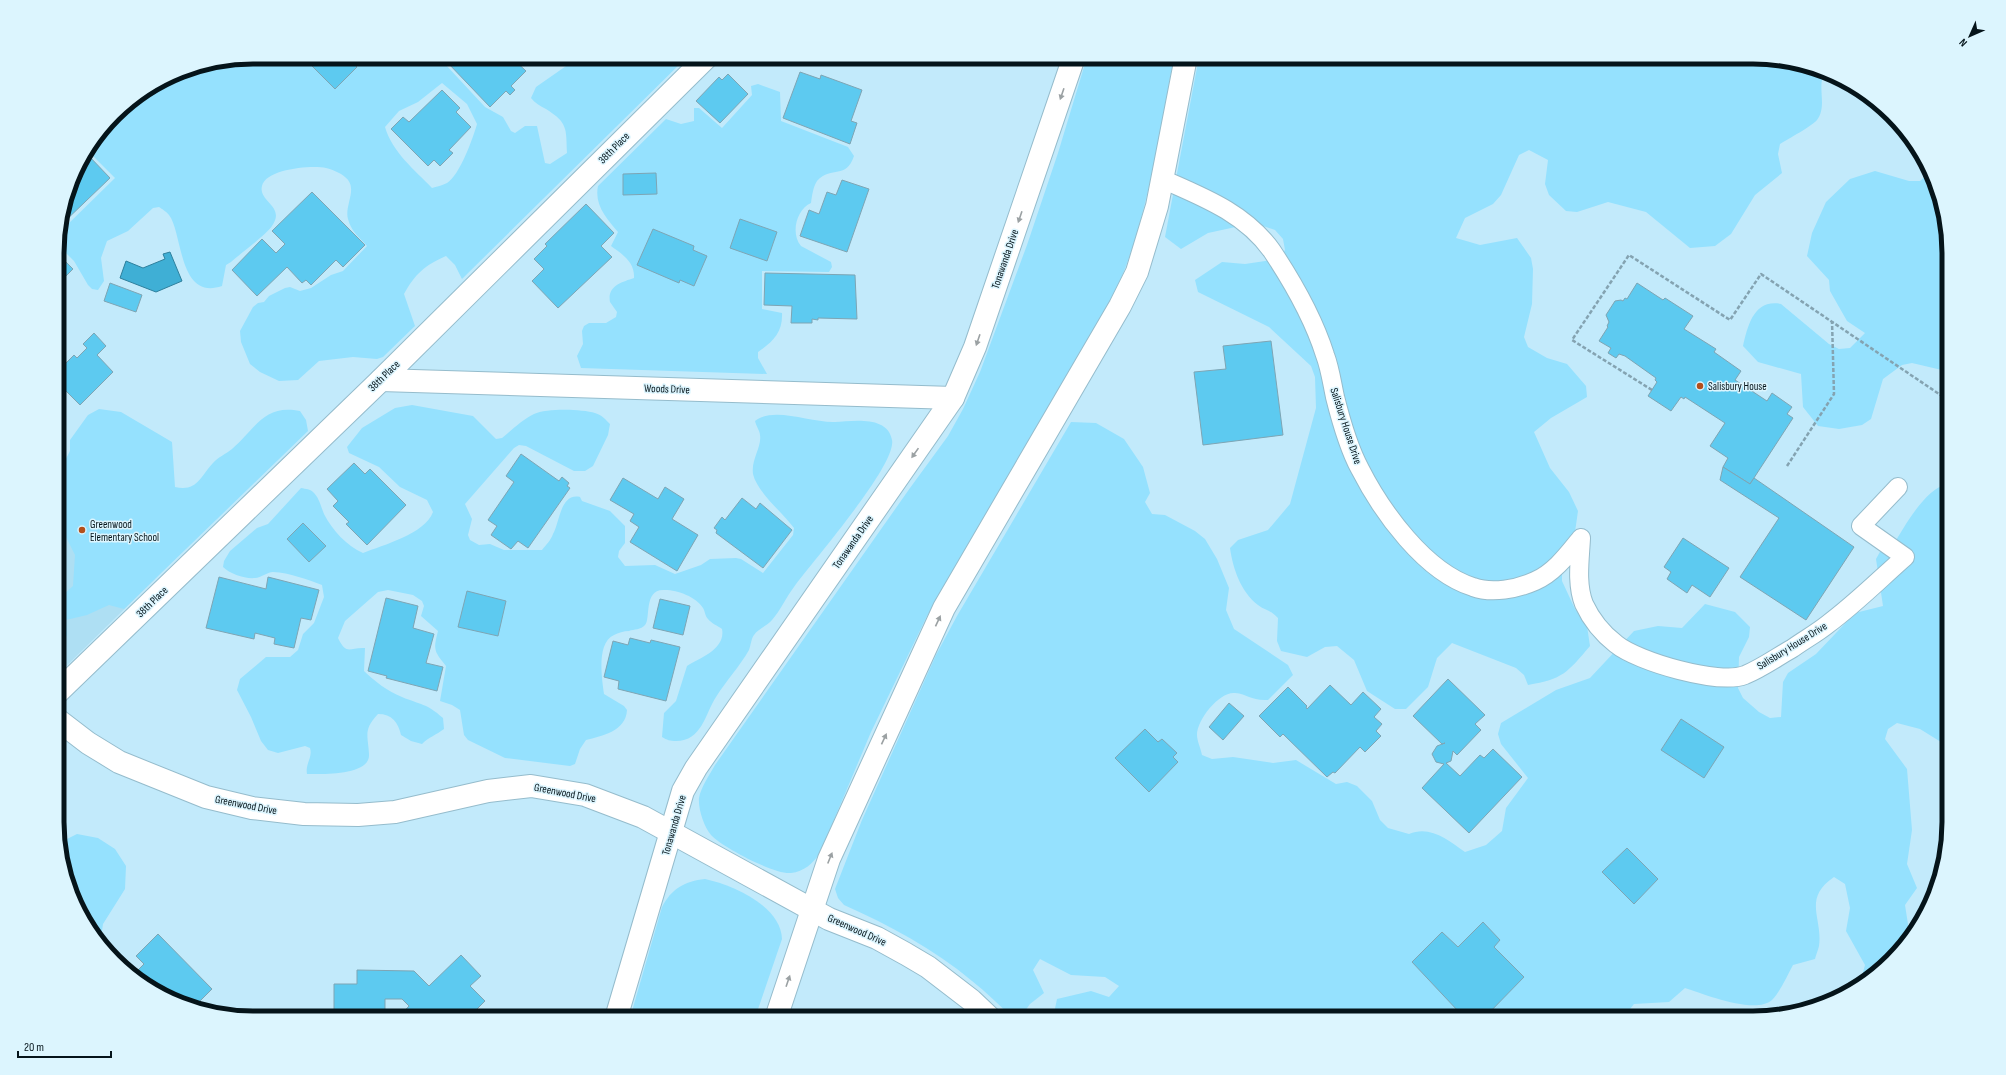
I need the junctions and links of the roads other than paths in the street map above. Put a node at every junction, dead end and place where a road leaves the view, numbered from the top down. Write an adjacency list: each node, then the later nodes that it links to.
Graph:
1 (700, 64): 5 (street, 38th Place)
2 (1072, 64): 6 (street, Tonawanda Drive, one-way to 6)
3 (1185, 64): 4 (street)
4 (1162, 179): 7 (lane, Salisbury House Drive); 11 (street, one-way to 4)
5 (381, 380): 6 (street, Woods Drive); 8 (street, 38th Place)
6 (953, 398): 10 (street, Tonawanda Drive, one-way to 10)
7 (1898, 487)
8 (64, 686)
9 (64, 725): 10 (street, Greenwood Drive)
10 (672, 833): 11 (street, Greenwood Drive); 12 (street, Tonawanda Drive)
11 (812, 910): 13 (street, one-way to 11); 14 (street, Greenwood Drive)
12 (618, 1011)
13 (778, 1011)
14 (983, 1011)

